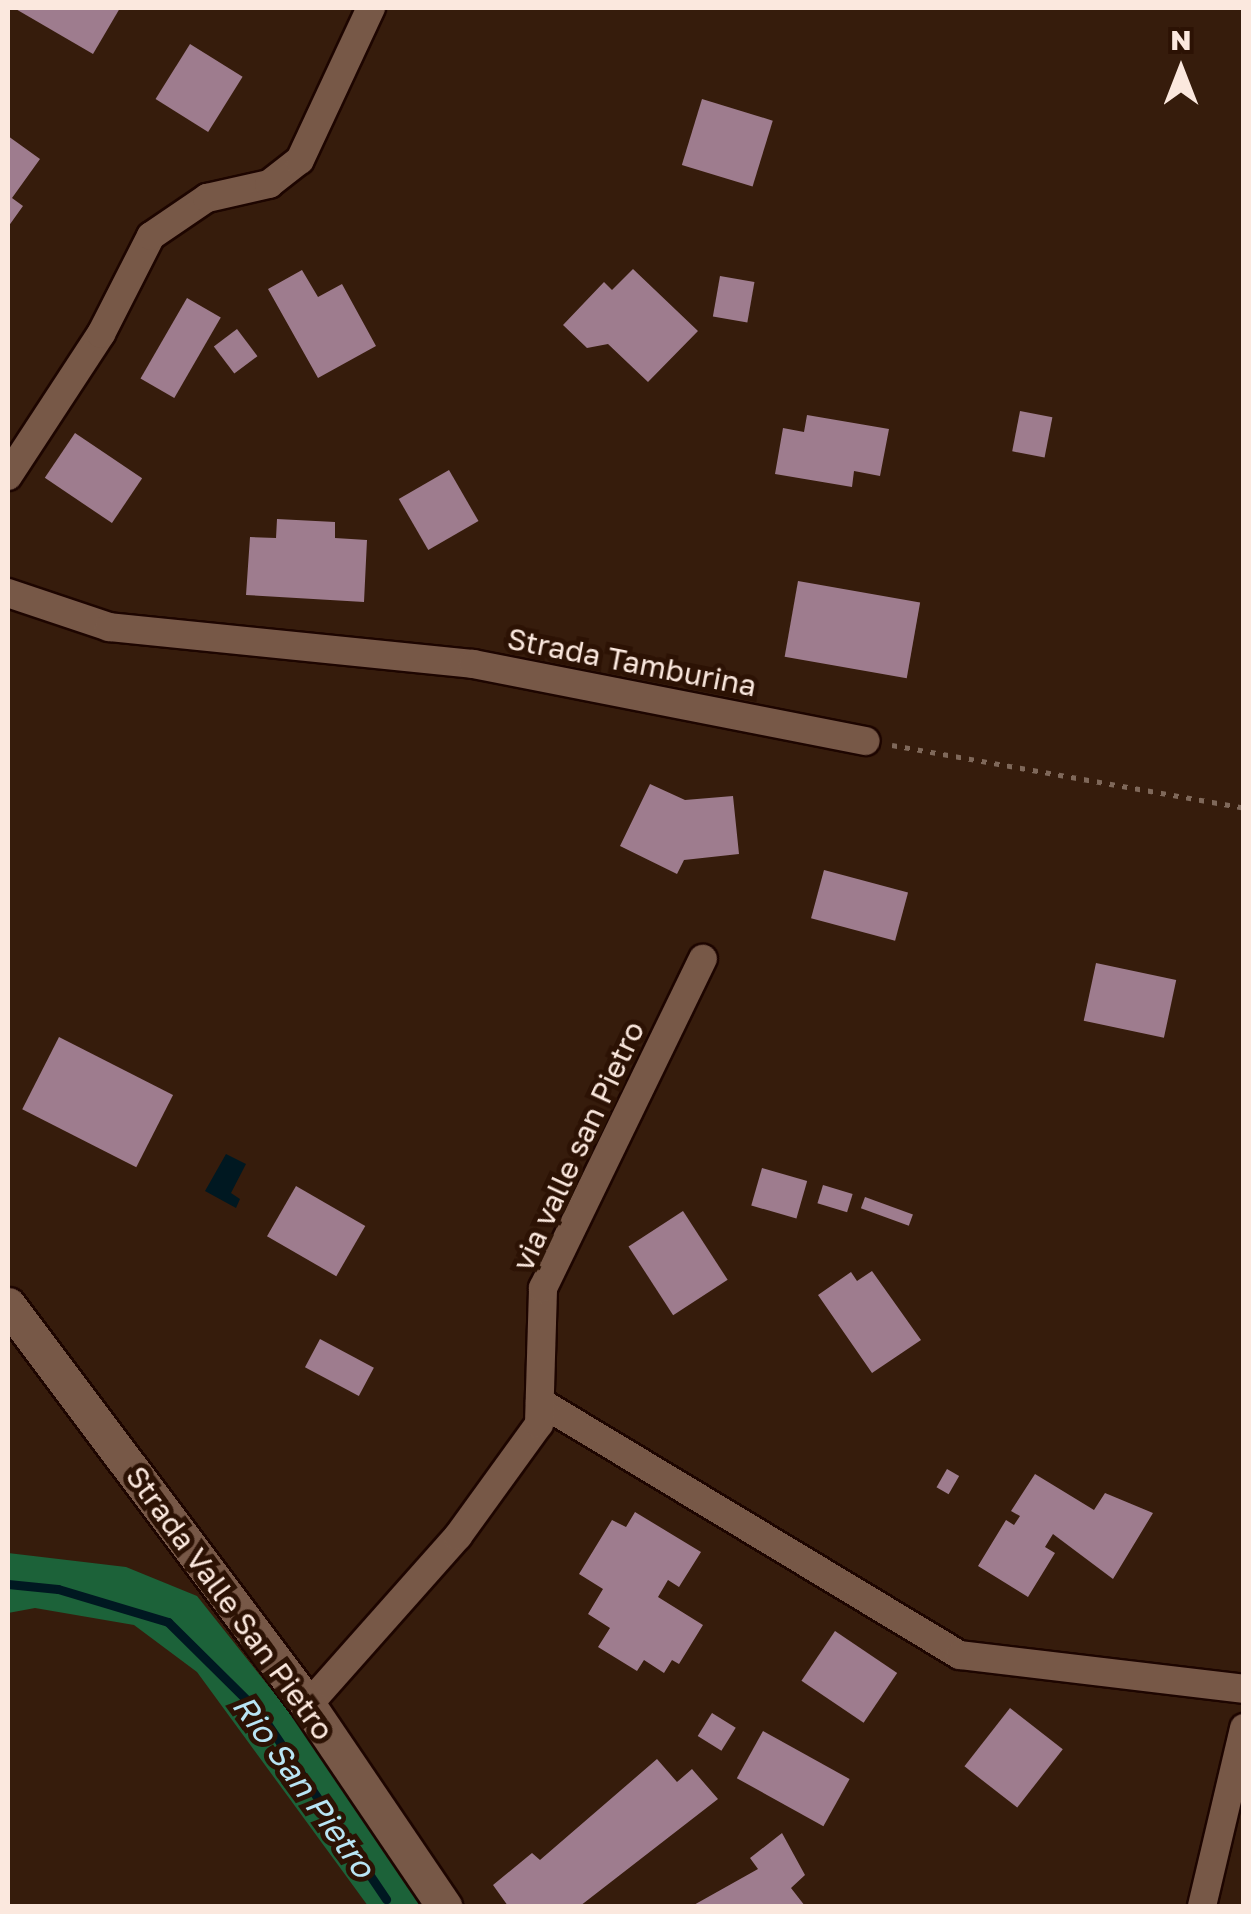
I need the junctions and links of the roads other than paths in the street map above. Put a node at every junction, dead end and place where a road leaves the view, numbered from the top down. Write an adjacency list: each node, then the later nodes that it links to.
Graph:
1 (371, 8): 2 (street)
2 (8, 476)
3 (8, 593): 4 (street, Strada Tamburina)
4 (866, 741)
5 (703, 959): 7 (street, via valle san Pietro)
6 (8, 1305): 9 (street, Strada Valle San Pietro)
7 (540, 1402): 8 (street); 9 (street, via valle san Pietro)
8 (1244, 1688)
9 (308, 1706): 11 (street, Strada Valle San Pietro)
10 (1244, 1728): 12 (street)
11 (444, 1906)
12 (1202, 1906)

